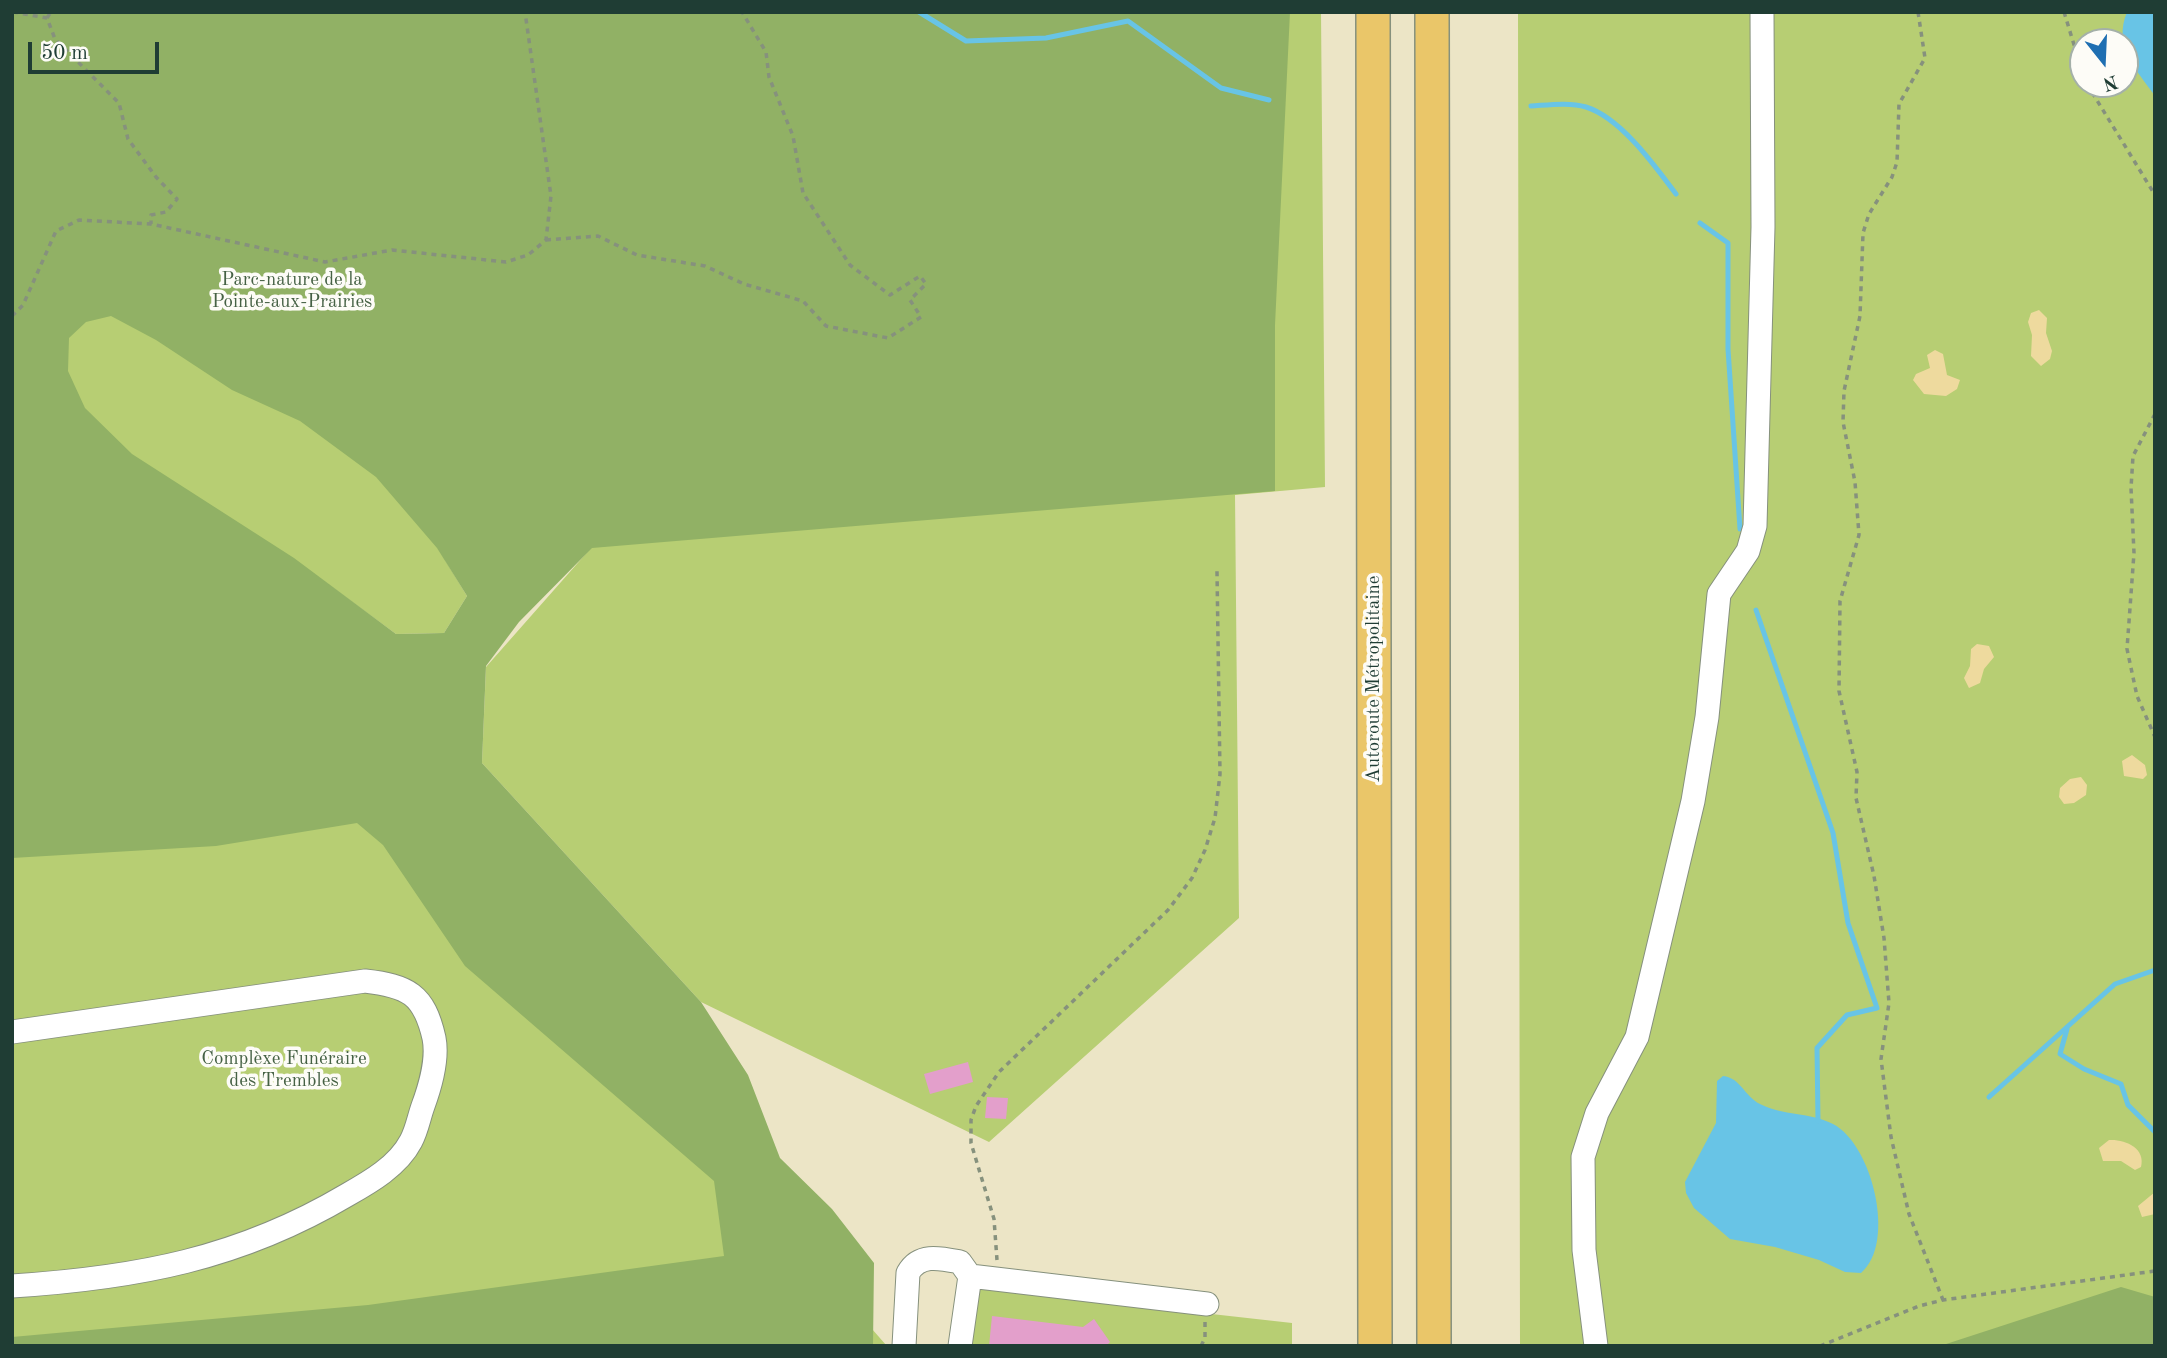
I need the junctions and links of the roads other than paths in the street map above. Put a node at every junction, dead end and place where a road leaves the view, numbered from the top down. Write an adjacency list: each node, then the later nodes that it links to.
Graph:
1 (1373, 12): 10 (highway, Autoroute Métropolitaine)
2 (1432, 12): 11 (highway)
3 (1762, 12): 12 (street)
4 (12, 1032): 6 (street)
5 (970, 1276): 7 (street); 8 (street); 9 (street)
6 (12, 1286)
7 (1207, 1304)
8 (904, 1346)
9 (960, 1346)
10 (1375, 1346)
11 (1434, 1346)
12 (1596, 1346)

